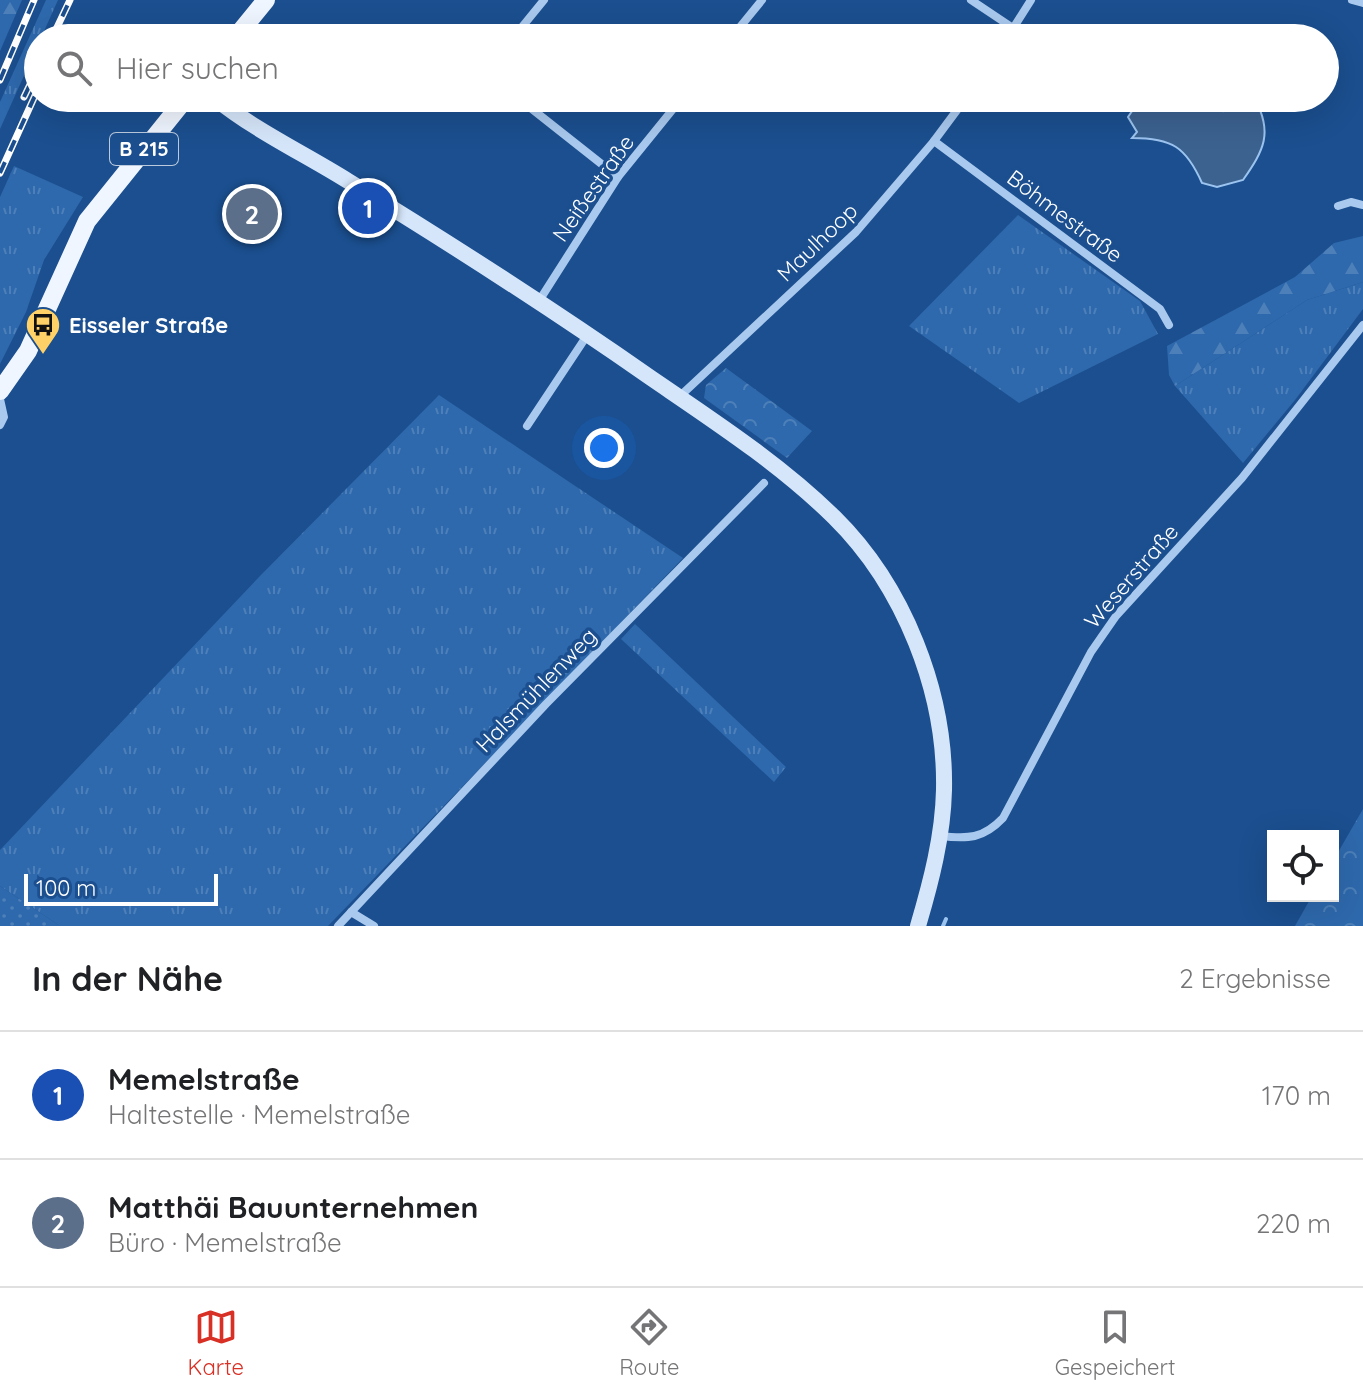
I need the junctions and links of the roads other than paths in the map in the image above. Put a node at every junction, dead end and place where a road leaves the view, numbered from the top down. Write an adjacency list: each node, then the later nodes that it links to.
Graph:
1 (266, 0): 8 (main road)
2 (544, 0): 9 (street)
3 (762, 0): 10 (street)
4 (971, 0): 11 (street)
5 (1031, 0): 12 (street)
6 (1352, 0): 7 (street)
7 (1363, 3)
8 (246, 24)
9 (524, 24)
10 (742, 24)
11 (1007, 24)
12 (1016, 24)
13 (175, 112): 26 (main road, B 215)
14 (237, 112): 22 (street)
15 (536, 112): 19 (street)
16 (671, 112): 19 (street, Neißestraße)
17 (956, 112): 18 (street, Maulhoop)
18 (934, 141): 23 (street, Böhmestraße); 27 (street, Maulhoop)
19 (618, 177): 22 (street, Neißestraße)
20 (1363, 205): 21 (street)
21 (1338, 206)
22 (538, 302): 25 (street)
23 (1169, 325)
24 (1363, 325): 32 (street, Weserstraße)
25 (588, 334): 27 (street); 30 (street)
26 (0, 391)
27 (678, 397): 32 (street)
28 (0, 399): 29 (street)
29 (0, 425)
30 (527, 426)
31 (764, 483): 33 (street, Halsmühlenweg)
32 (940, 836): 36 (street)
33 (351, 912): 34 (street, Halsmühlenweg); 35 (street)
34 (338, 926)
35 (374, 926)
36 (918, 926)

